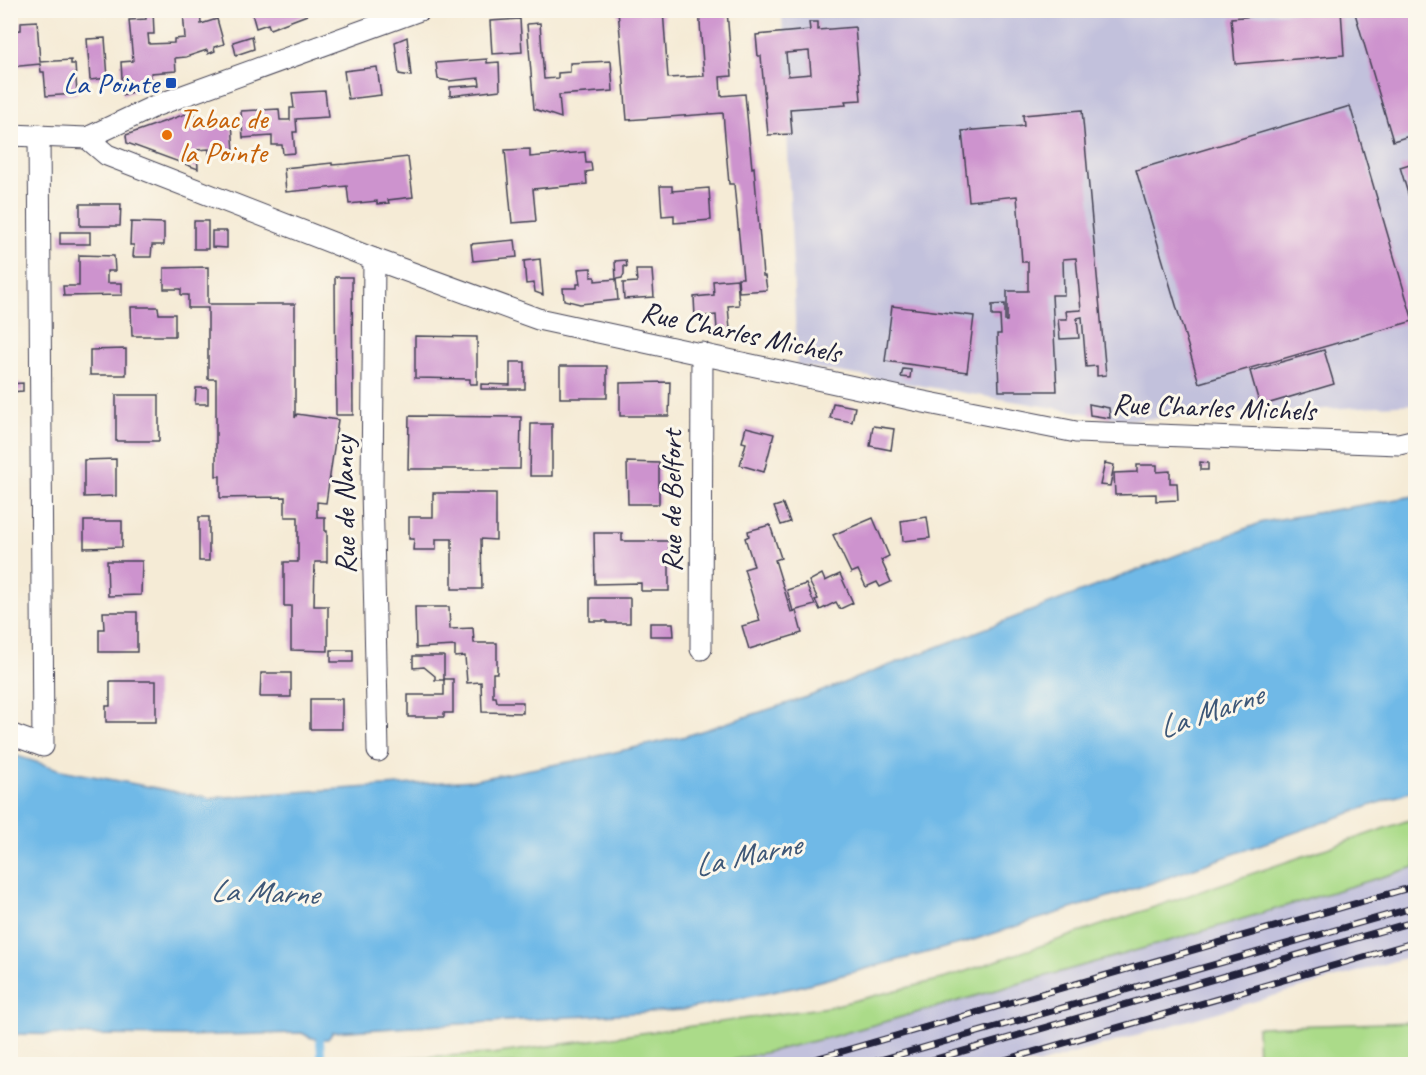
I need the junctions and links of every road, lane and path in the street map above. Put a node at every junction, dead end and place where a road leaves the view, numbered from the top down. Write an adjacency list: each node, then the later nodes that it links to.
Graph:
1 (420, 10): 4 (street)
2 (10, 135): 3 (street)
3 (39, 135): 4 (street); 9 (street)
4 (87, 138): 5 (street, Rue Charles Michels)
5 (375, 259): 6 (street, Rue Charles Michels); 10 (street, Rue de Nancy)
6 (702, 353): 7 (street, Rue Charles Michels); 8 (street, Rue de Belfort)
7 (1416, 440)
8 (700, 649)
9 (10, 734)
10 (378, 751)

